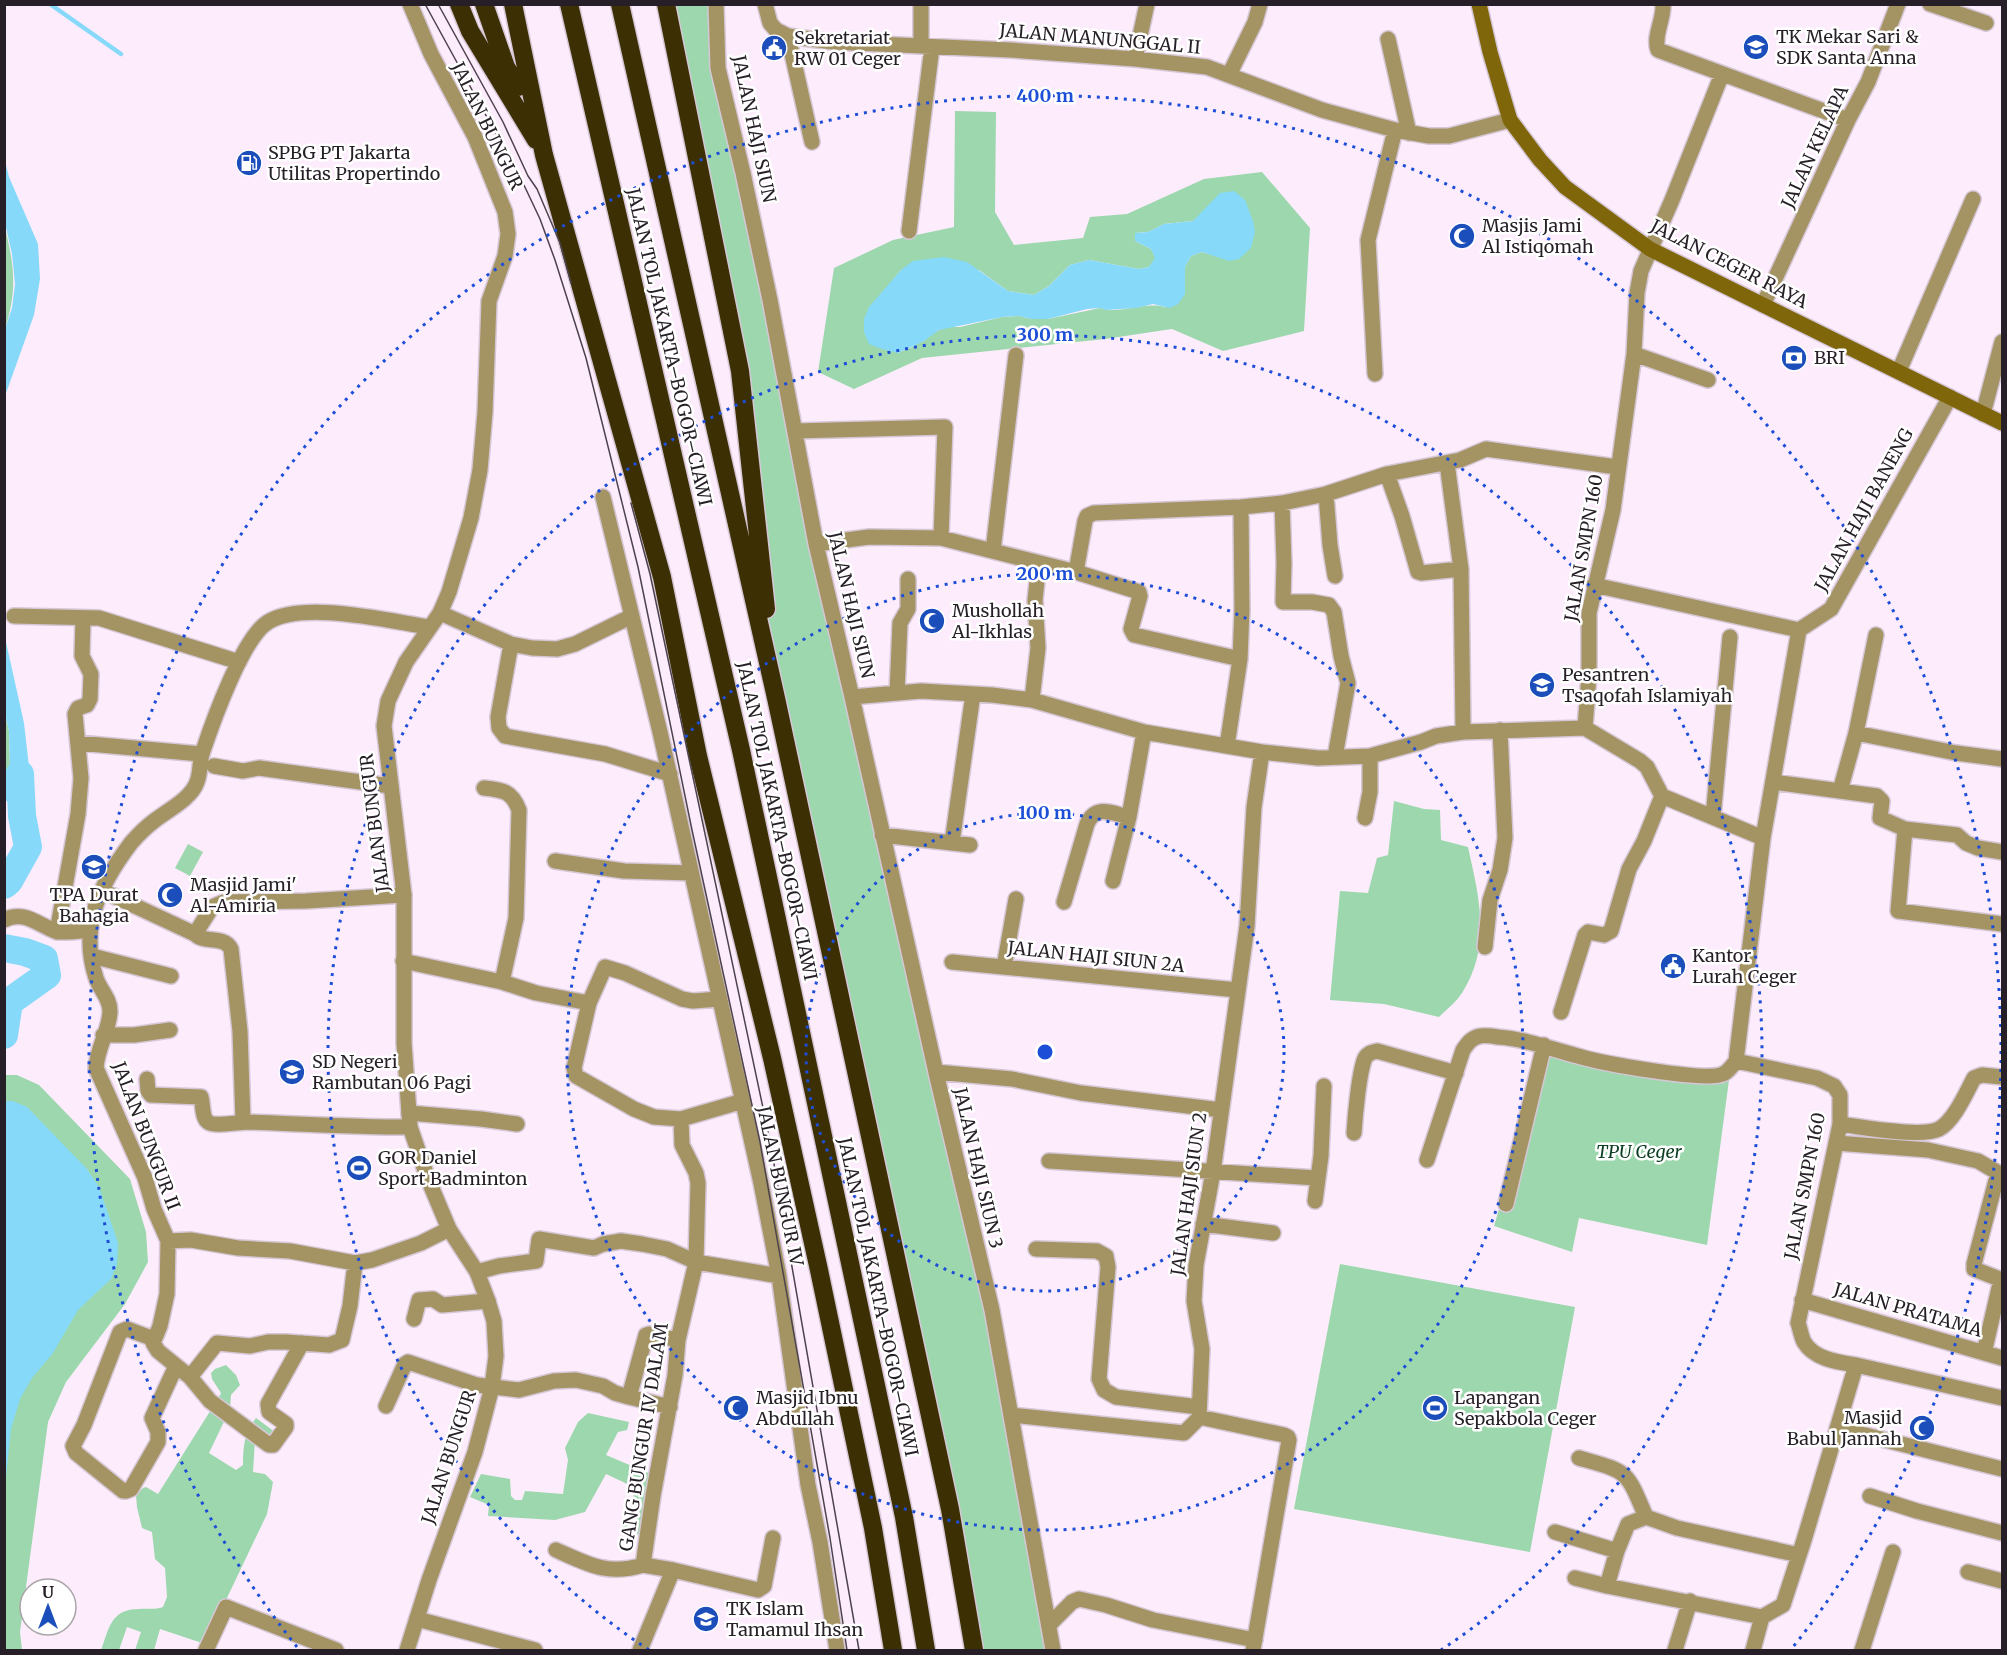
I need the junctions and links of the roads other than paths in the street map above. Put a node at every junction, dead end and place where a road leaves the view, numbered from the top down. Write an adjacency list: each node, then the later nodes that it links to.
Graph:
1 (410, 4): 60 (street, JALAN BUNGUR)
2 (459, 4): 29 (highway)
3 (484, 4): 24 (highway)
4 (513, 4): 24 (highway)
5 (568, 4): 210 (highway, JALAN TOL JAKARTA–BOGOR–CIAWI)
6 (620, 4): 74 (highway, JALAN TOL JAKARTA–BOGOR–CIAWI)
7 (666, 4): 74 (highway)
8 (716, 4): 43 (street, JALAN HAJI SIUN)
9 (765, 4): 18 (street)
10 (921, 4): 20 (street)
11 (1147, 4): 21 (street)
12 (1260, 4): 23 (street)
13 (1479, 4): 25 (main road, JALAN CEGER RAYA)
14 (1663, 4): 22 (street)
15 (1898, 4): 26 (street, JALAN KELAPA)
16 (1930, 4): 17 (street)
17 (1986, 23)
18 (788, 36): 20 (street, JALAN MANUNGGAL II); 28 (street)
19 (1388, 39): 27 (street)
20 (927, 46): 21 (street, JALAN MANUNGGAL II); 31 (street)
21 (1135, 59): 23 (street, JALAN MANUNGGAL II)
22 (1722, 74): 26 (street); 32 (street, JALAN SMPN 160)
23 (1228, 75): 27 (street, JALAN MANUNGGAL II)
24 (537, 120): 29 (highway)
25 (1510, 120): 27 (street, JALAN MANUNGGAL II); 32 (main road, JALAN CEGER RAYA)
26 (1848, 120): 33 (street, JALAN KELAPA)
27 (1402, 132): 38 (street)
28 (812, 142)
29 (544, 154): 209 (highway)
30 (1973, 199): 37 (street)
31 (909, 231)
32 (1650, 249): 33 (main road, JALAN CEGER RAYA); 35 (street, JALAN SMPN 160)
33 (1764, 305): 37 (main road, JALAN CEGER RAYA)
34 (2002, 342): 41 (street)
35 (1634, 354): 39 (street); 45 (street, JALAN SMPN 160)
36 (1016, 355): 53 (street)
37 (1899, 371): 40 (main road, JALAN CEGER RAYA)
38 (1375, 374)
39 (1708, 380)
40 (1950, 397): 41 (main road, JALAN CEGER RAYA); 65 (street, JALAN HAJI BANENG)
41 (1983, 414): 42 (main road, JALAN CEGER RAYA)
42 (2002, 423)
43 (795, 431): 51 (street); 52 (street, JALAN HAJI SIUN)
44 (1447, 463): 45 (street); 46 (street); 55 (street)
45 (1617, 467): 59 (street, JALAN SMPN 160)
46 (1387, 474): 47 (street); 55 (street)
47 (1326, 494): 49 (street); 57 (street)
48 (603, 497): 62 (street)
49 (1282, 503): 50 (street); 86 (street)
50 (1241, 507): 56 (street); 69 (street)
51 (941, 538): 52 (street); 53 (street)
52 (816, 544): 73 (street, JALAN HAJI SIUN)
53 (993, 551): 54 (street)
54 (1039, 563): 56 (street); 75 (street)
55 (1461, 569): 79 (street)
56 (1076, 572): 69 (street)
57 (1335, 576)
58 (908, 579): 71 (street)
59 (1594, 585): 65 (street); 76 (street, JALAN SMPN 160)
60 (440, 613): 64 (street, JALAN BUNGUR); 68 (street)
61 (14, 616): 63 (street)
62 (632, 616): 68 (street); 89 (street)
63 (83, 618): 70 (street); 81 (street)
64 (429, 627): 70 (street, JALAN BUNGUR II); 91 (street, JALAN BUNGUR)
65 (1799, 630): 90 (street)
66 (1876, 635): 80 (street)
67 (1730, 637): 96 (street)
68 (511, 644): 89 (street)
69 (1240, 658): 82 (street)
70 (239, 662): 84 (street, JALAN BUNGUR II)
71 (897, 693): 72 (street, JALAN HAJI SIUN); 73 (street, JALAN HAJI SIUN)
72 (973, 694): 75 (street, JALAN HAJI SIUN); 101 (street)
73 (852, 697): 99 (street, JALAN HAJI SIUN 3)
74 (776, 698): 211 (highway, JALAN TOL JAKARTA–BOGOR–CIAWI)
75 (1032, 700): 78 (street, JALAN HAJI SIUN)
76 (1585, 728): 77 (street, JALAN HAJI SIUN); 94 (street)
77 (1500, 730): 79 (street, JALAN HAJI SIUN); 116 (street)
78 (1144, 732): 82 (street, JALAN HAJI SIUN); 95 (street)
79 (1463, 732): 85 (street, JALAN HAJI SIUN)
80 (1856, 733): 87 (street); 93 (street)
81 (78, 743): 84 (street); 114 (street)
82 (1227, 746): 83 (street, JALAN HAJI SIUN)
83 (1262, 752): 86 (street, JALAN HAJI SIUN); 123 (street, JALAN HAJI SIUN 2)
84 (201, 754): 107 (street, JALAN BUNGUR II)
85 (1370, 756): 86 (street, JALAN HAJI SIUN); 97 (street)
86 (1335, 757)
87 (2002, 759)
88 (214, 766): 91 (street)
89 (669, 774): 105 (street)
90 (1773, 782): 93 (street); 100 (street)
91 (390, 786): 108 (street, JALAN BUNGUR)
92 (483, 788): 122 (street)
93 (1840, 791): 98 (street)
94 (1662, 796): 96 (street); 126 (street)
95 (1129, 817): 106 (street); 110 (street)
96 (1713, 817): 100 (street)
97 (1365, 818)
98 (1905, 829): 103 (street); 112 (street)
99 (882, 835): 101 (street); 131 (street, JALAN HAJI SIUN 3)
100 (1763, 838): 130 (street)
101 (952, 843): 102 (street)
102 (970, 845)
103 (2002, 852)
104 (555, 861): 105 (street)
105 (692, 873): 124 (street)
106 (1113, 881)
107 (103, 891): 113 (street, JALAN BUNGUR II); 115 (street)
108 (404, 895): 115 (street); 118 (street, JALAN BUNGUR)
109 (1016, 899): 120 (street)
110 (1064, 902)
111 (4, 920): 114 (street)
112 (2002, 924)
113 (90, 930): 114 (street); 117 (street, JALAN BUNGUR II)
114 (57, 932)
115 (195, 934): 140 (street)
116 (1485, 947)
117 (93, 956): 121 (street); 128 (street, JALAN BUNGUR II)
118 (403, 961): 122 (street); 139 (street, JALAN BUNGUR)
119 (952, 962): 120 (street, JALAN HAJI SIUN 2A)
120 (1004, 967): 123 (street, JALAN HAJI SIUN 2A)
121 (171, 976)
122 (502, 982): 125 (street)
123 (1237, 990): 137 (street, JALAN HAJI SIUN 2)
124 (720, 999): 125 (street); 136 (street)
125 (589, 1003): 138 (street, JALAN BUNGUR IV)
126 (1561, 1012)
127 (170, 1029): 128 (street)
128 (103, 1035): 155 (street, JALAN BUNGUR II)
129 (1544, 1045): 130 (street); 132 (street); 151 (street)
130 (1736, 1061): 142 (street, JALAN SMPN 160)
131 (936, 1072): 137 (street); 179 (street, JALAN HAJI SIUN 3)
132 (1456, 1073): 143 (street); 145 (street)
133 (2002, 1077): 142 (street)
134 (147, 1079): 140 (street)
135 (1324, 1086): 149 (street)
136 (743, 1101): 138 (street, JALAN BUNGUR IV); 160 (street, JALAN BUNGUR IV)
137 (1221, 1110): 147 (street, JALAN HAJI SIUN 2)
138 (681, 1119): 157 (street, GANG BUNGUR IV DALAM)
139 (410, 1120): 140 (street); 141 (street); 153 (street, JALAN BUNGUR)
140 (243, 1122)
141 (517, 1124)
142 (1840, 1124): 144 (street, JALAN SMPN 160)
143 (1354, 1133)
144 (1836, 1143): 148 (street); 163 (street, JALAN SMPN 160)
145 (1427, 1160)
146 (1049, 1161): 147 (street)
147 (1213, 1172): 149 (street); 152 (street, JALAN HAJI SIUN 2)
148 (2000, 1174): 161 (street)
149 (1317, 1178): 150 (street)
150 (1315, 1201)
151 (1506, 1204)
152 (1203, 1224): 154 (street); 178 (street, JALAN HAJI SIUN 2)
153 (449, 1229): 158 (street); 159 (street, JALAN BUNGUR)
154 (1273, 1233)
155 (168, 1241): 158 (street); 165 (street)
156 (1036, 1249): 178 (street)
157 (696, 1262): 159 (street); 160 (street); 166 (street, GANG BUNGUR IV DALAM)
158 (355, 1263): 167 (street)
159 (477, 1272): 162 (street, JALAN BUNGUR)
160 (779, 1276): 208 (street, JALAN BUNGUR IV)
161 (2002, 1281): 168 (street)
162 (488, 1300): 164 (street); 173 (street, JALAN BUNGUR)
163 (1802, 1300): 168 (street, JALAN PRATAMA); 170 (street, JALAN SMPN 160)
164 (414, 1318)
165 (154, 1339): 171 (street); 171 (street)
166 (678, 1340): 174 (street); 177 (street, GANG BUNGUR IV DALAM)
167 (302, 1343): 172 (street); 172 (street)
168 (1984, 1353): 169 (street, JALAN PRATAMA)
169 (2002, 1358)
170 (1856, 1365): 175 (street, JALAN SMPN 160); 180 (street)
171 (176, 1366): 172 (street)
172 (190, 1377)
173 (492, 1387): 174 (street); 176 (street); 200 (street, JALAN BUNGUR)
174 (629, 1397): 177 (street)
175 (2002, 1398)
176 (386, 1406)
177 (670, 1407): 192 (street, GANG BUNGUR IV DALAM)
178 (1199, 1412): 179 (street); 202 (street)
179 (1011, 1415): 201 (street, JALAN HAJI SIUN 3)
180 (1836, 1428): 182 (street); 191 (street)
181 (1579, 1458): 184 (street)
182 (2002, 1469)
183 (1870, 1496): 186 (street)
184 (1646, 1517): 189 (street); 191 (street)
185 (1555, 1532): 189 (street)
186 (2002, 1533)
187 (773, 1538): 193 (street, GANG BUNGUR IV DALAM)
188 (556, 1550): 192 (street)
189 (1617, 1551): 197 (street)
190 (1893, 1552): 215 (street)
191 (1799, 1556): 199 (street)
192 (642, 1565): 193 (street, GANG BUNGUR IV DALAM)
193 (673, 1570): 207 (street)
194 (1968, 1572): 196 (street)
195 (1575, 1578): 197 (street)
196 (2002, 1581)
197 (1607, 1586): 198 (street)
198 (1690, 1601): 199 (street); 213 (street)
199 (1762, 1617): 214 (street)
200 (417, 1619): 205 (street, JALAN BUNGUR); 206 (street)
201 (1049, 1625): 202 (street); 212 (street, JALAN HAJI SIUN 3)
202 (1254, 1645)
203 (206, 1650): 204 (street)
204 (336, 1650)
205 (407, 1650)
206 (535, 1650)
207 (640, 1650)
208 (837, 1650)
209 (893, 1650)
210 (926, 1650)
211 (974, 1650)
212 (1053, 1650)
213 (1675, 1650)
214 (1753, 1650)
215 (1862, 1650)

